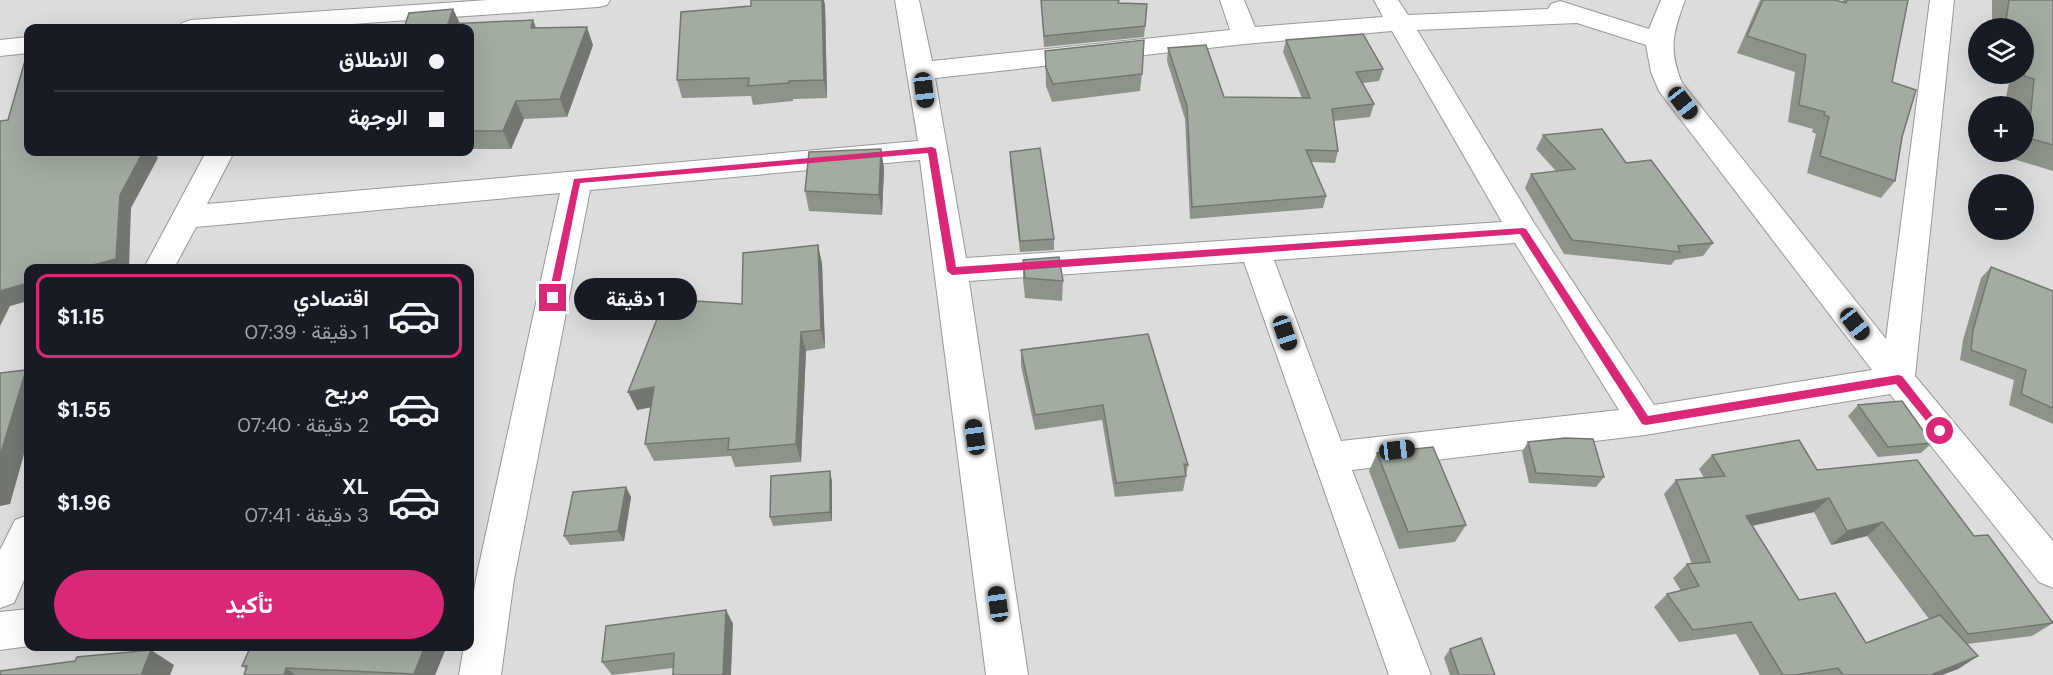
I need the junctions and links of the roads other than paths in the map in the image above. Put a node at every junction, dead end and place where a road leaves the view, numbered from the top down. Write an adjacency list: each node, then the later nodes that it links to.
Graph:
1 (217, 0): 10 (street)
2 (598, 0): 11 (street)
3 (907, 0): 16 (street)
4 (1232, 0): 12 (street)
5 (1532, 0): 9 (street)
6 (1673, 0): 13 (street)
7 (1942, 0): 25 (street)
8 (1393, 12): 9 (street); 12 (street); 21 (street)
9 (1581, 15): 13 (street)
10 (199, 24)
11 (301, 24)
12 (1245, 36): 16 (street)
13 (1658, 40): 25 (street)
14 (24, 46): 15 (street)
15 (1, 49)
16 (921, 71): 17 (street)
17 (932, 149): 19 (street); 24 (street)
18 (218, 156): 20 (street)
19 (577, 181): 20 (street); 30 (street)
20 (185, 217): 23 (street)
21 (1523, 231): 22 (street); 26 (street)
22 (1255, 250): 24 (street); 27 (street)
23 (161, 264)
24 (952, 271): 35 (street)
25 (1898, 379): 26 (street); 29 (street)
26 (1646, 421): 27 (street)
27 (1329, 458): 36 (street)
28 (24, 540): 31 (street)
29 (2053, 570)
30 (482, 581): 34 (street)
31 (0, 590)
32 (24, 628): 33 (street)
33 (0, 631)
34 (480, 675)
35 (1007, 675)
36 (1410, 675)

